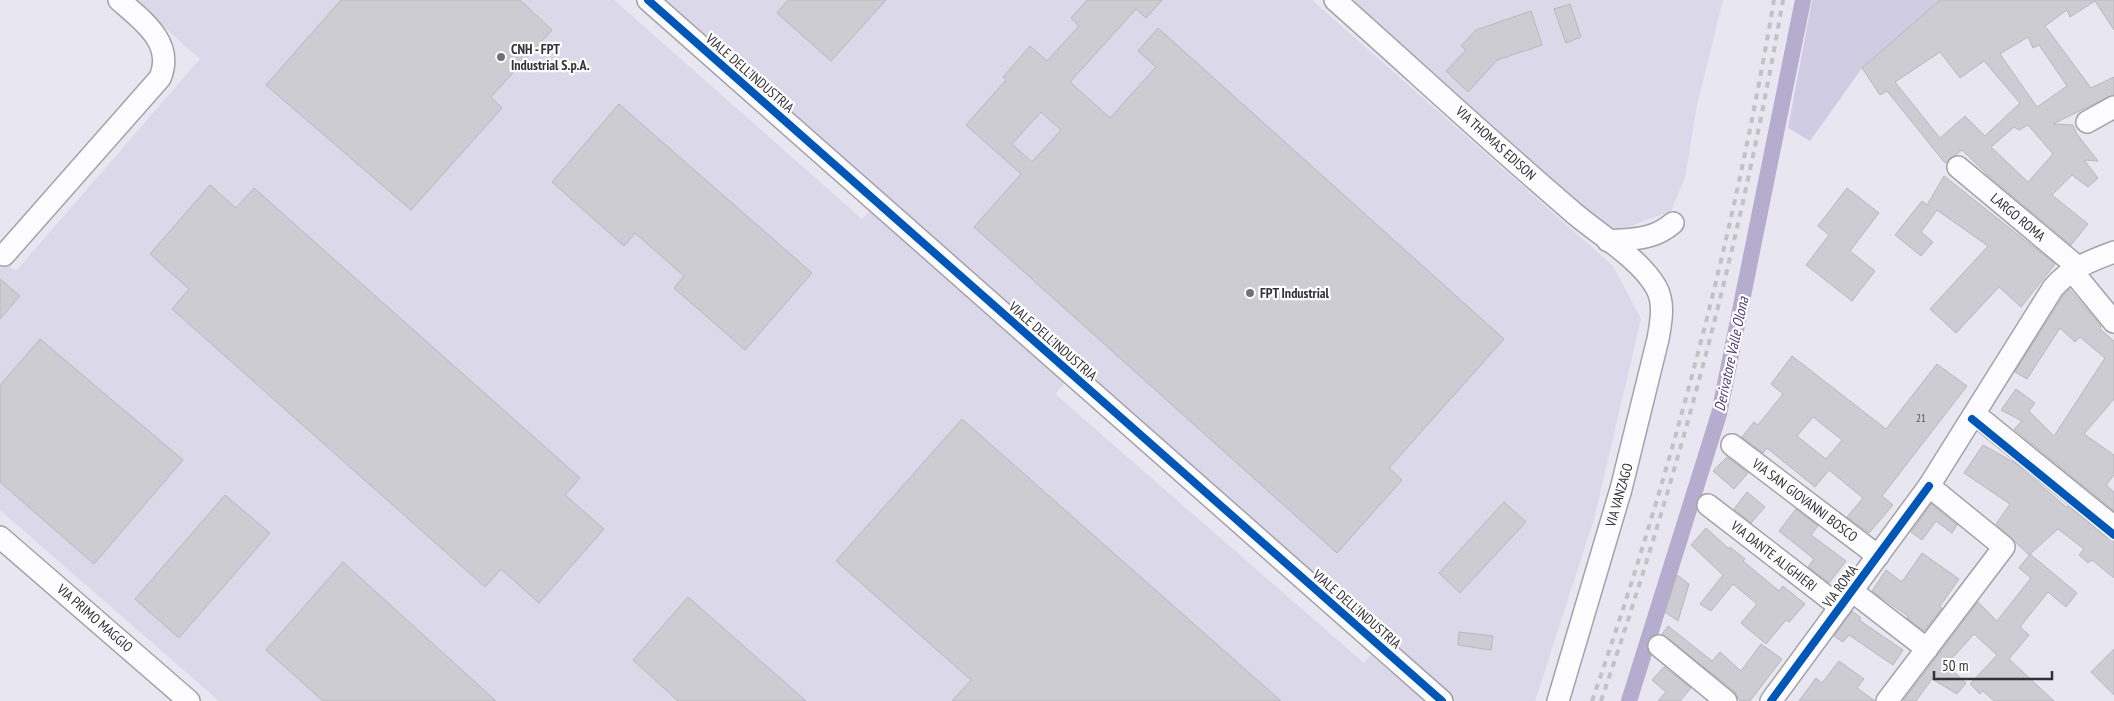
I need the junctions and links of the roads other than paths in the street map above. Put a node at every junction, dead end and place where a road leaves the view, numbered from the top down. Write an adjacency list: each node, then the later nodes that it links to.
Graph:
1 (119, 0): 10 (street)
2 (648, 0): 25 (street, VIALE DELL'INDUSTRIA)
3 (1335, 0): 8 (street, VIA THOMAS EDISON)
4 (2114, 107): 5 (street)
5 (2087, 122)
6 (1958, 167): 11 (street, LARGO ROMA)
7 (1673, 223): 8 (street)
8 (1608, 241): 12 (street, VIA THOMAS EDISON)
9 (2114, 252): 11 (street, VIA ROMA)
10 (4, 255)
11 (2076, 269): 13 (street, LARGO ROMA); 14 (street, VIA ROMA)
12 (1656, 287): 26 (street, VIA VANZAGO)
13 (2114, 322)
14 (1976, 415): 16 (street, VIA ROMA); 18 (street)
15 (1732, 445): 20 (street, VIA SAN GIOVANNI BOSCO)
16 (1929, 486): 20 (street, VIA ROMA); 23 (street)
17 (1708, 504): 21 (street, VIA DANTE ALIGHIERI)
18 (2114, 527)
19 (0, 537): 24 (street, VIA PRIMO MAGGIO)
20 (1878, 556): 21 (street, VIA ROMA)
21 (1846, 599): 23 (street, VIA DANTE ALIGHIERI); 28 (street, VIA ROMA)
22 (1659, 646): 27 (street)
23 (1927, 649): 29 (street)
24 (189, 701)
25 (1442, 701)
26 (1558, 701)
27 (1726, 701)
28 (1771, 701)
29 (1888, 701)

